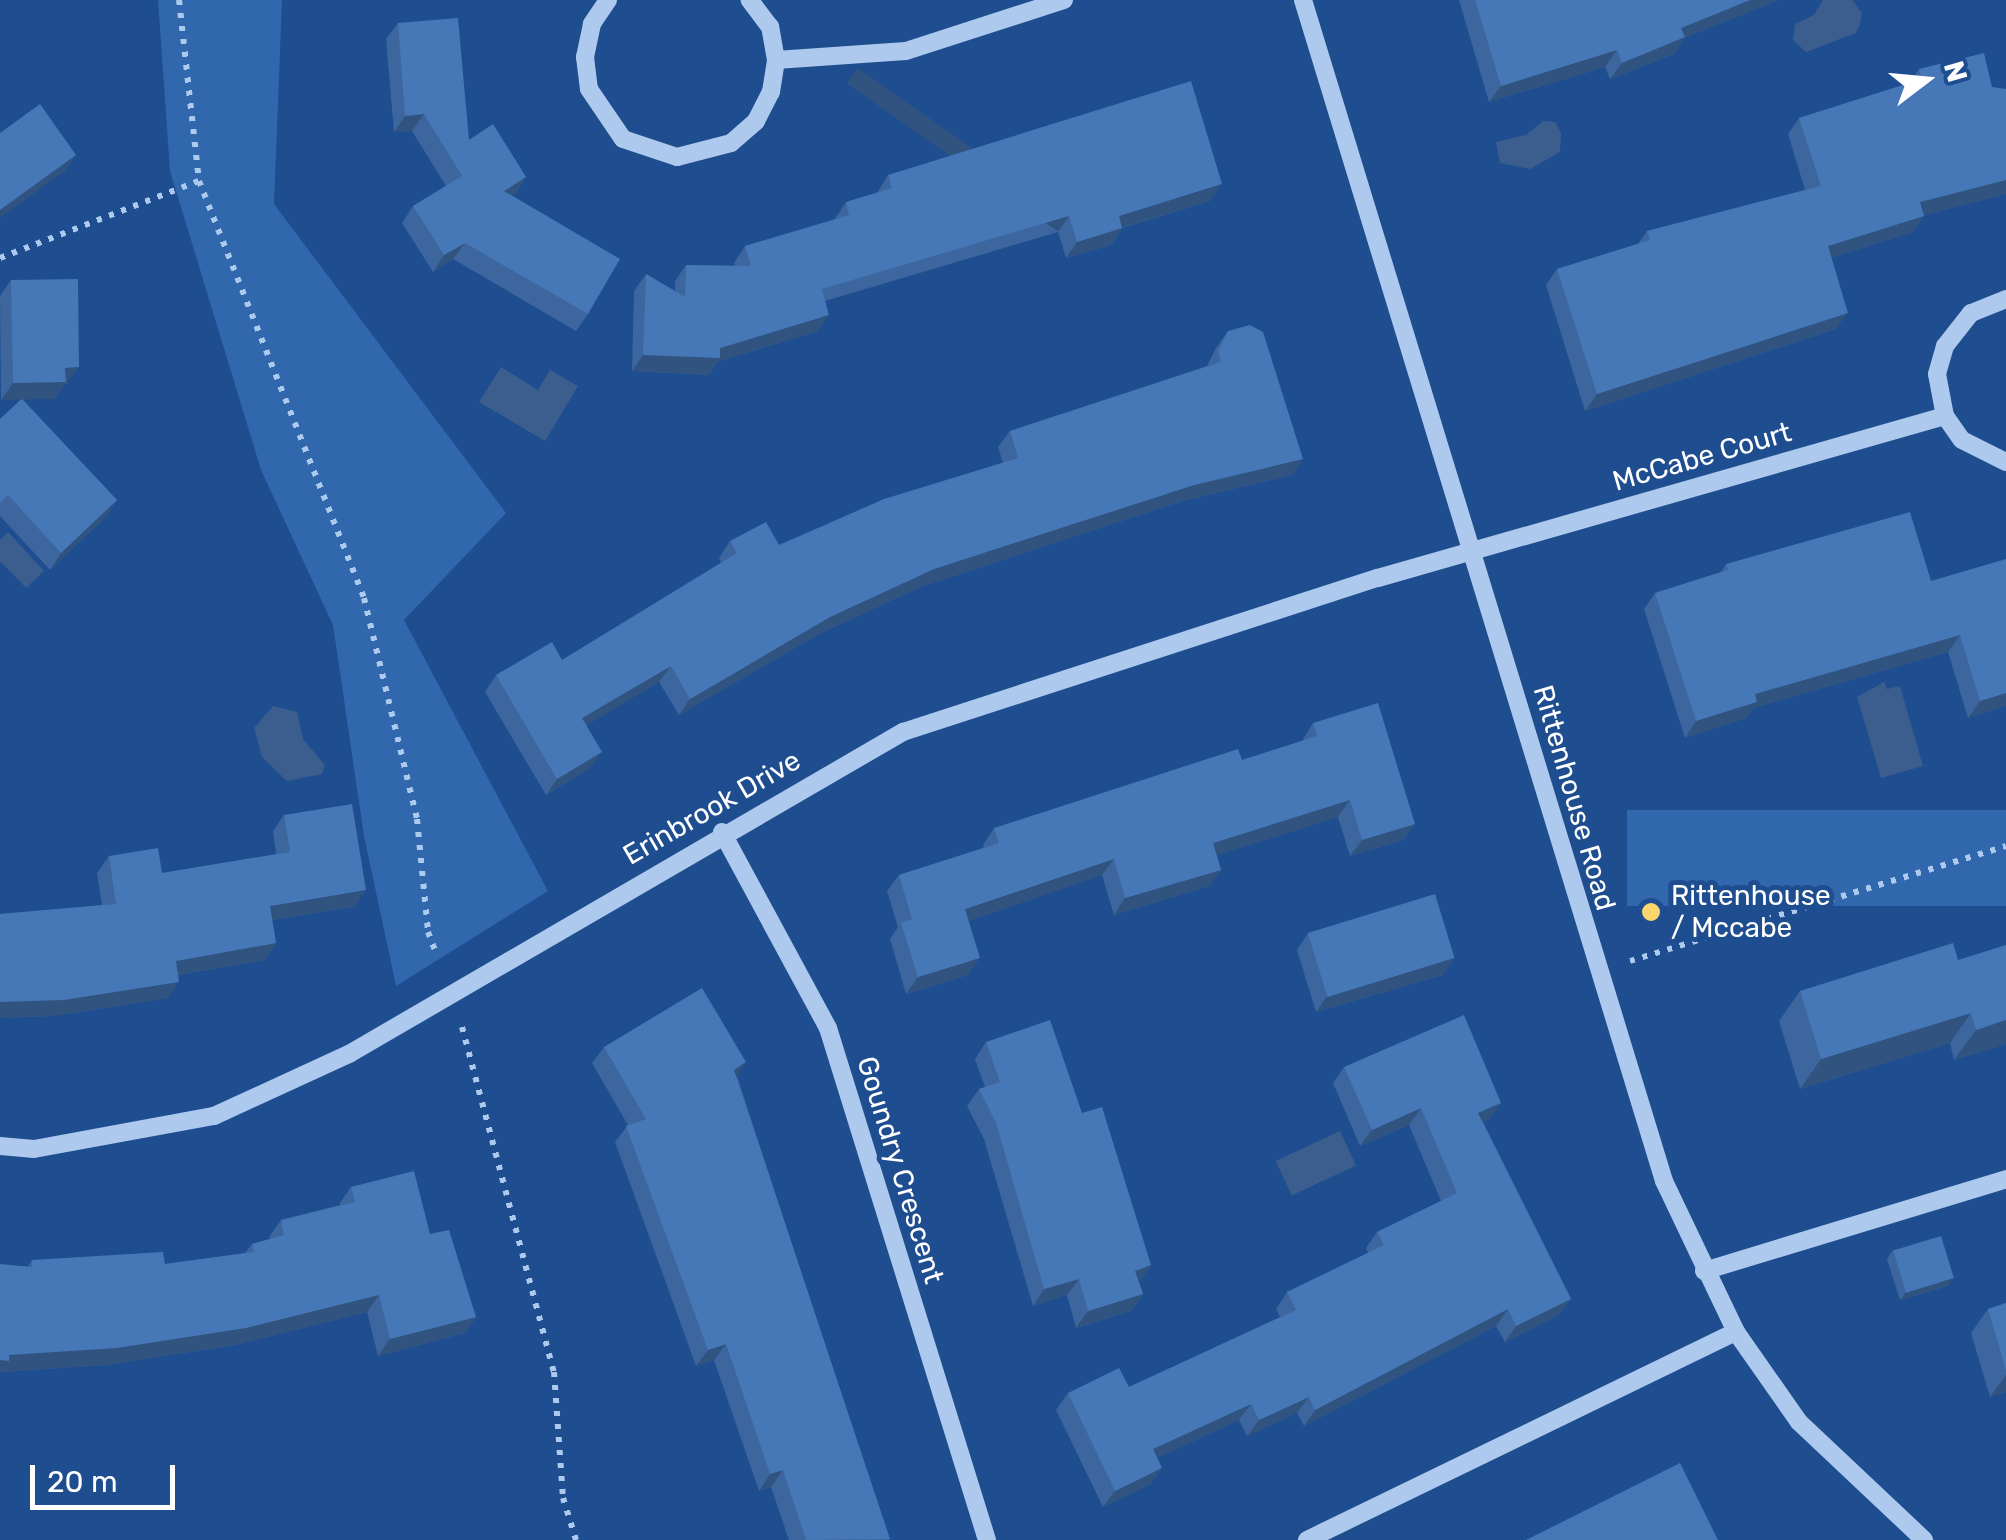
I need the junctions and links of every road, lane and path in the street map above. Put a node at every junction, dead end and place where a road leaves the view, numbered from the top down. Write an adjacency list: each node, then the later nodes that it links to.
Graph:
1 (179, 0): 7 (path)
2 (608, 0): 6 (street)
3 (750, 0): 6 (street)
4 (1064, 0): 6 (street)
5 (1303, 0): 12 (street, Rittenhouse Road)
6 (776, 60)
7 (199, 181): 8 (path); 15 (path)
8 (0, 258)
9 (2006, 299): 10 (street)
10 (1945, 416): 11 (street); 12 (street, McCabe Court)
11 (2006, 462)
12 (1473, 550): 13 (street, Erinbrook Drive); 16 (street, Rittenhouse Road)
13 (722, 832): 18 (street, Erinbrook Drive); 23 (street, Goundry Crescent)
14 (2006, 846): 16 (path)
15 (437, 954)
16 (1596, 972): 20 (street, Rittenhouse Road)
17 (462, 1027): 22 (path)
18 (0, 1146)
19 (2006, 1179): 20 (street)
20 (1704, 1271): 21 (street, Rittenhouse Road)
21 (1736, 1332): 24 (street); 25 (street, Rittenhouse Road)
22 (576, 1540)
23 (987, 1540)
24 (1307, 1540)
25 (1924, 1540)

